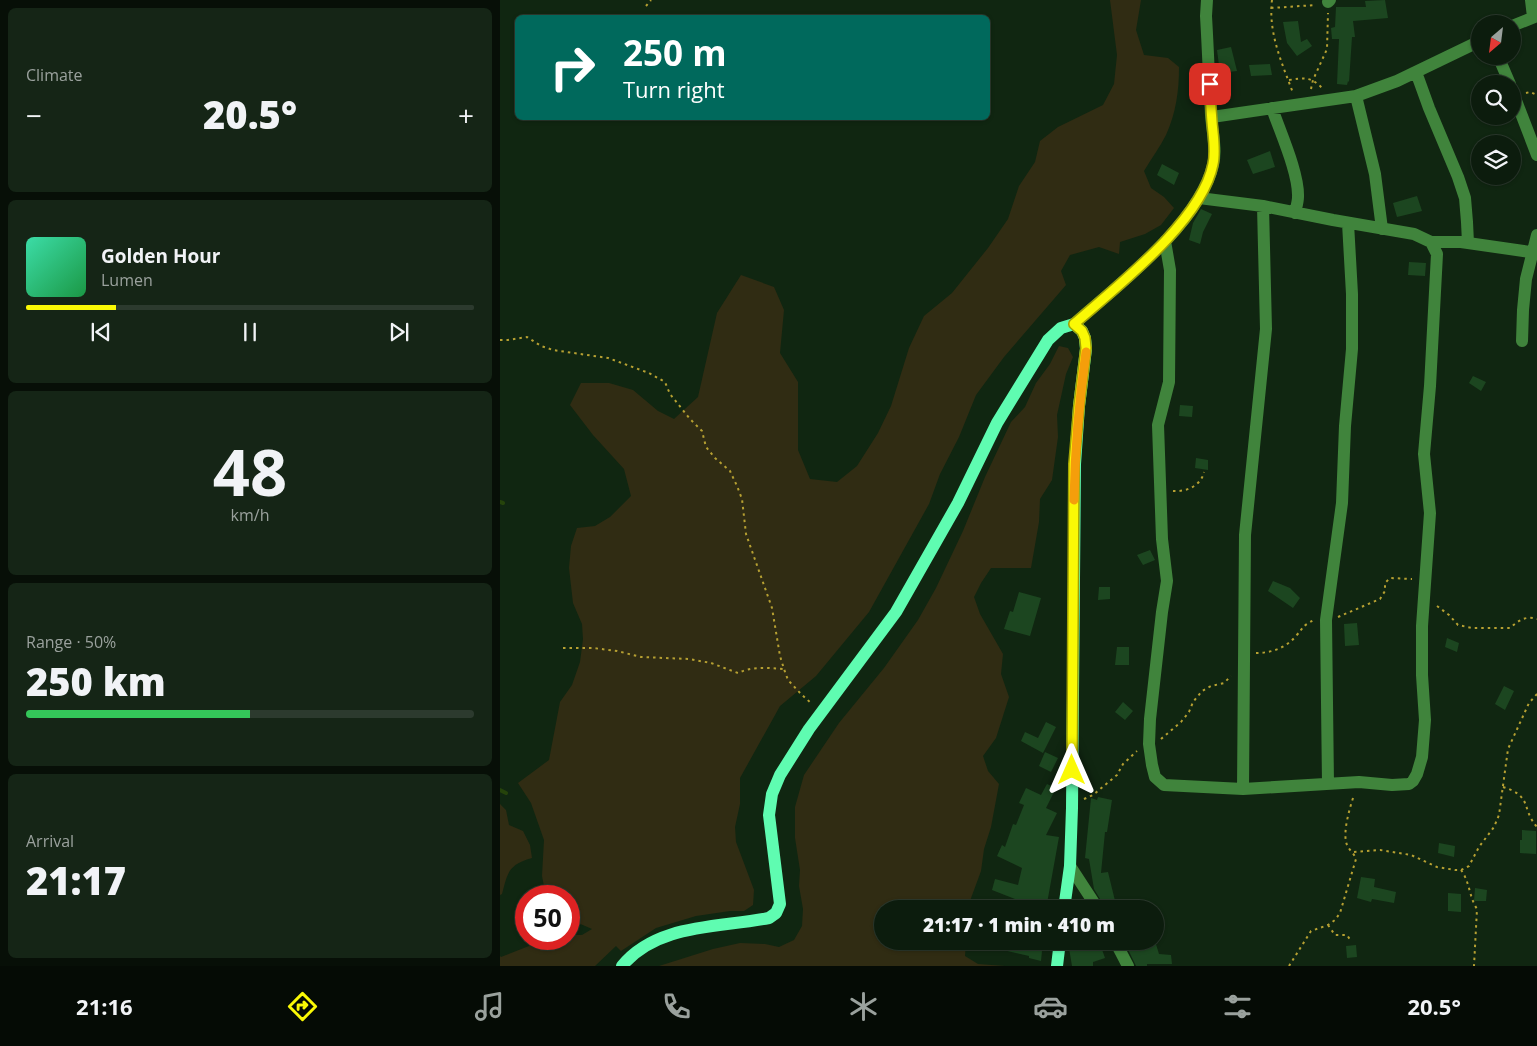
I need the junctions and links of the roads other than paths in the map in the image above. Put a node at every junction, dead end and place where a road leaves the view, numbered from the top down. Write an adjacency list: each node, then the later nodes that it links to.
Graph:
1 (1207, 0): 10 (street)
2 (1531, 0): 3 (street)
3 (1535, 16): 4 (street)
4 (1521, 22)
5 (1471, 45): 6 (street)
6 (1416, 72): 7 (street); 20 (street)
7 (1356, 96): 8 (street); 16 (street)
8 (1272, 108): 10 (street); 14 (street)
9 (1521, 113): 11 (street)
10 (1212, 117): 12 (street)
11 (1537, 155)
12 (1199, 198): 13 (street); 18 (street)
13 (1263, 206): 14 (street); 25 (street)
14 (1295, 213): 15 (street)
15 (1348, 223): 16 (street); 24 (street)
16 (1382, 229): 19 (street)
17 (1537, 235): 21 (street)
18 (1165, 241): 22 (street); 25 (street)
19 (1430, 242): 20 (street); 24 (street)
20 (1468, 243): 21 (street)
21 (1535, 252): 23 (street)
22 (1074, 324): 26 (main road); 31 (main road)
23 (1522, 341)
24 (1328, 784): 25 (street)
25 (1243, 789)
26 (1070, 866): 27 (main road); 28 (street)
27 (1065, 900)
28 (1092, 900)
29 (1059, 950): 32 (main road)
30 (1120, 950): 33 (street)
31 (622, 966)
32 (1057, 966)
33 (1128, 966)

